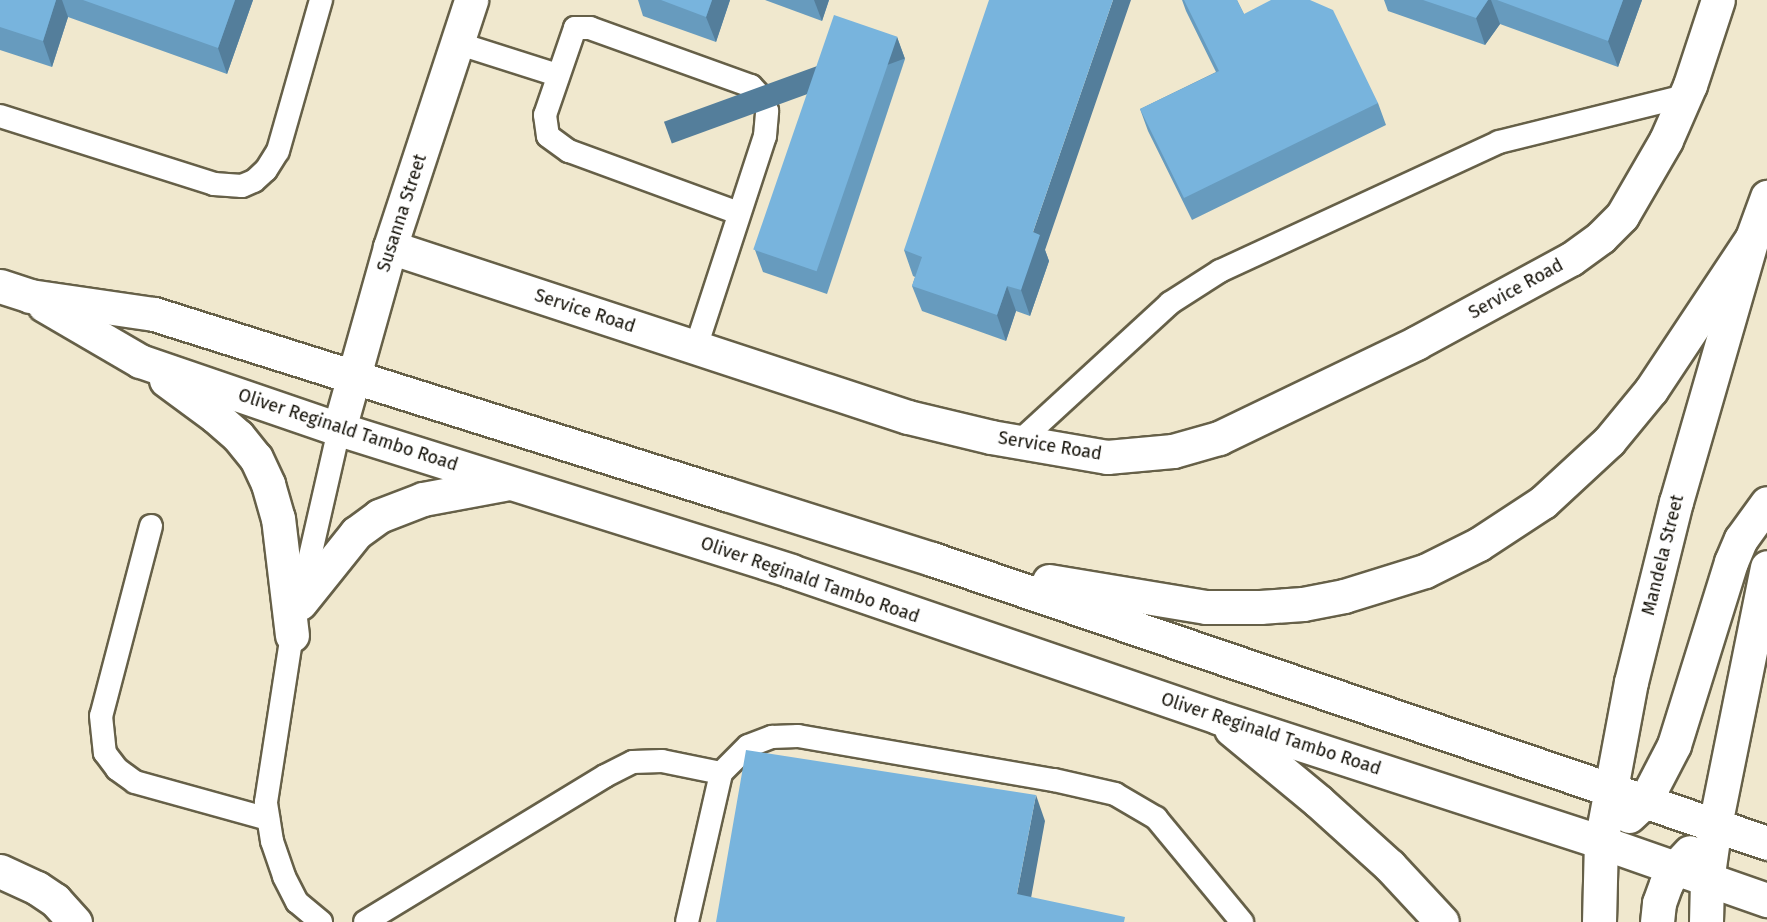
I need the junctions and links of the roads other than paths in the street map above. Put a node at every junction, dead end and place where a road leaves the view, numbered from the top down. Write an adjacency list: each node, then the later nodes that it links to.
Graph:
1 (321, 0): 7 (lane)
2 (471, 0): 4 (main road, Susanna Street)
3 (1719, 0): 6 (main road, Service Road)
4 (457, 43): 5 (lane); 11 (main road, Susanna Street)
5 (557, 75): 9 (lane); 9 (lane)
6 (1686, 96): 17 (lane); 17 (main road, Service Road)
7 (0, 116)
8 (1767, 197): 10 (main road, Mandela Street)
9 (738, 213): 13 (lane)
10 (1752, 238): 21 (main road); 27 (main road, Mandela Street)
11 (390, 247): 13 (main road, Service Road); 15 (main road, Susanna Street)
12 (15, 291): 14 (main road, Oliver Reginald Tambo Road); 15 (main road, Oliver Reginald Tambo Road)
13 (696, 347): 17 (main road, Service Road)
14 (140, 361): 16 (main road, Oliver Reginald Tambo Road); 24 (main road)
15 (352, 378): 16 (main road, Susanna Street); 21 (main road, Oliver Reginald Tambo Road)
16 (339, 429): 18 (main road, Oliver Reginald Tambo Road); 23 (lane)
17 (1019, 442)
18 (508, 483): 23 (main road); 25 (main road, Oliver Reginald Tambo Road)
19 (1767, 503): 28 (main road)
20 (151, 526): 29 (lane)
21 (932, 559): 27 (main road, Oliver Reginald Tambo Road)
22 (1767, 567): 30 (main road)
23 (300, 603): 24 (lane)
24 (292, 635): 29 (lane)
25 (1216, 717): 31 (main road, Oliver Reginald Tambo Road); 42 (main road)
26 (721, 773): 39 (lane); 40 (lane); 41 (lane)
27 (1611, 788): 28 (main road, Oliver Reginald Tambo Road); 31 (main road, Mandela Street)
28 (1645, 801): 30 (main road, Oliver Reginald Tambo Road); 31 (main road)
29 (268, 819): 38 (lane)
30 (1714, 825): 32 (main road, Oliver Reginald Tambo Road); 33 (main road); 35 (main road)
31 (1601, 842): 33 (main road, Oliver Reginald Tambo Road); 43 (main road, Mandela Street)
32 (1767, 843)
33 (1674, 869): 35 (main road, Oliver Reginald Tambo Road); 44 (main road)
34 (0, 871): 37 (main road)
35 (1707, 881): 36 (main road, Oliver Reginald Tambo Road); 45 (main road)
36 (1767, 900)
37 (75, 922)
38 (321, 922)
39 (365, 922)
40 (687, 922)
41 (1242, 922)
42 (1442, 922)
43 (1599, 922)
44 (1657, 922)
45 (1706, 922)

